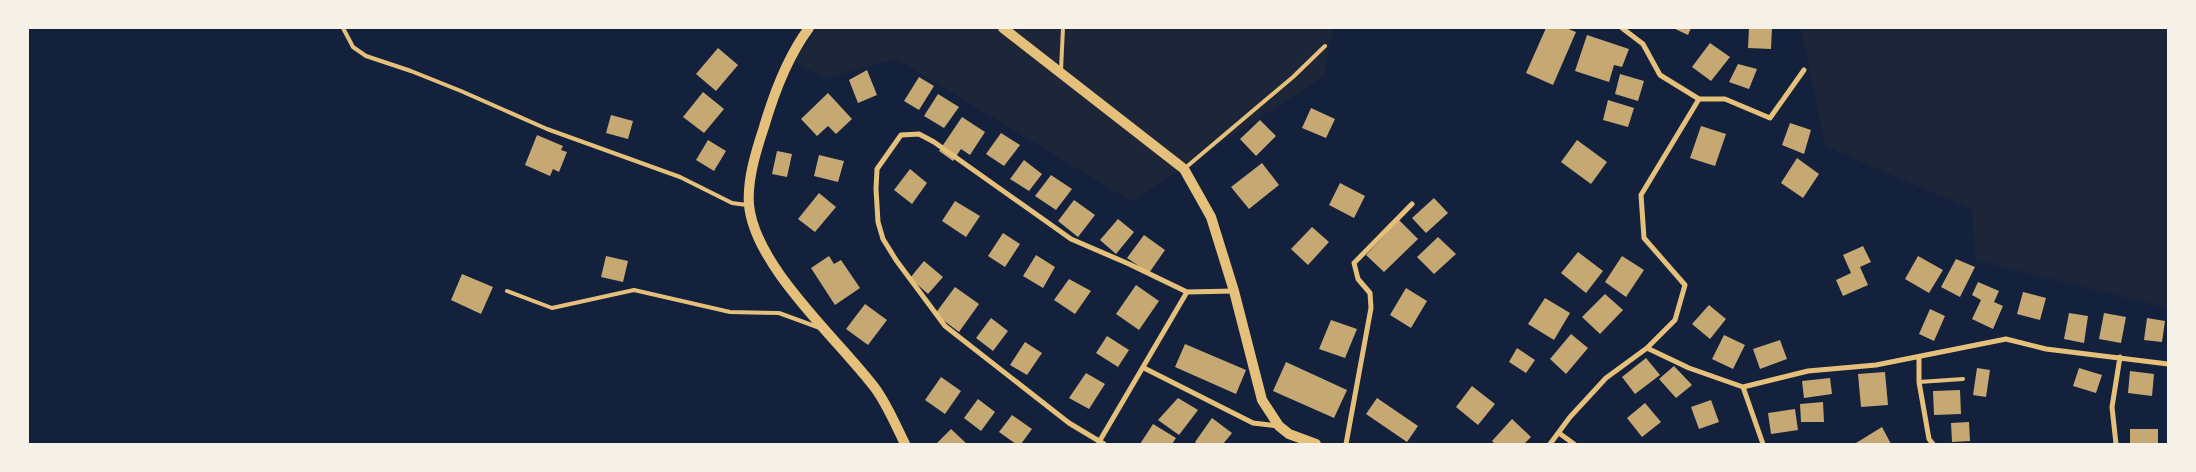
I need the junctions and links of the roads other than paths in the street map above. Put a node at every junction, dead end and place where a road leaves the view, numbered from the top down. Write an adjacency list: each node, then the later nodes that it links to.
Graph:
1 (343, 28): 12 (lane)
2 (810, 28): 12 (main road)
3 (1004, 28): 8 (main road)
4 (1063, 28): 8 (lane)
5 (1622, 28): 9 (street)
6 (1325, 46): 10 (lane)
7 (1804, 70): 9 (street)
8 (1061, 72): 10 (main road)
9 (1699, 98): 17 (street)
10 (1184, 169): 14 (main road)
11 (1412, 204): 30 (street)
12 (749, 205): 16 (main road)
13 (507, 291): 16 (lane)
14 (1234, 291): 15 (street); 25 (main road)
15 (1188, 292): 21 (street); 27 (street)
16 (826, 331): 28 (main road)
17 (1647, 348): 24 (street); 26 (street)
18 (2120, 357): 19 (street); 20 (street); 35 (street)
19 (1919, 358): 23 (street); 24 (street)
20 (2168, 364)
21 (1144, 368): 25 (street); 27 (street)
22 (1963, 379): 23 (lane)
23 (1919, 382): 34 (street)
24 (1743, 387): 33 (street)
25 (1279, 426): 29 (main road)
26 (1560, 433): 31 (street); 32 (street)
27 (1101, 443)
28 (905, 444)
29 (1316, 444)
30 (1346, 444)
31 (1550, 444)
32 (1574, 444)
33 (1763, 444)
34 (1933, 444)
35 (2116, 444)

